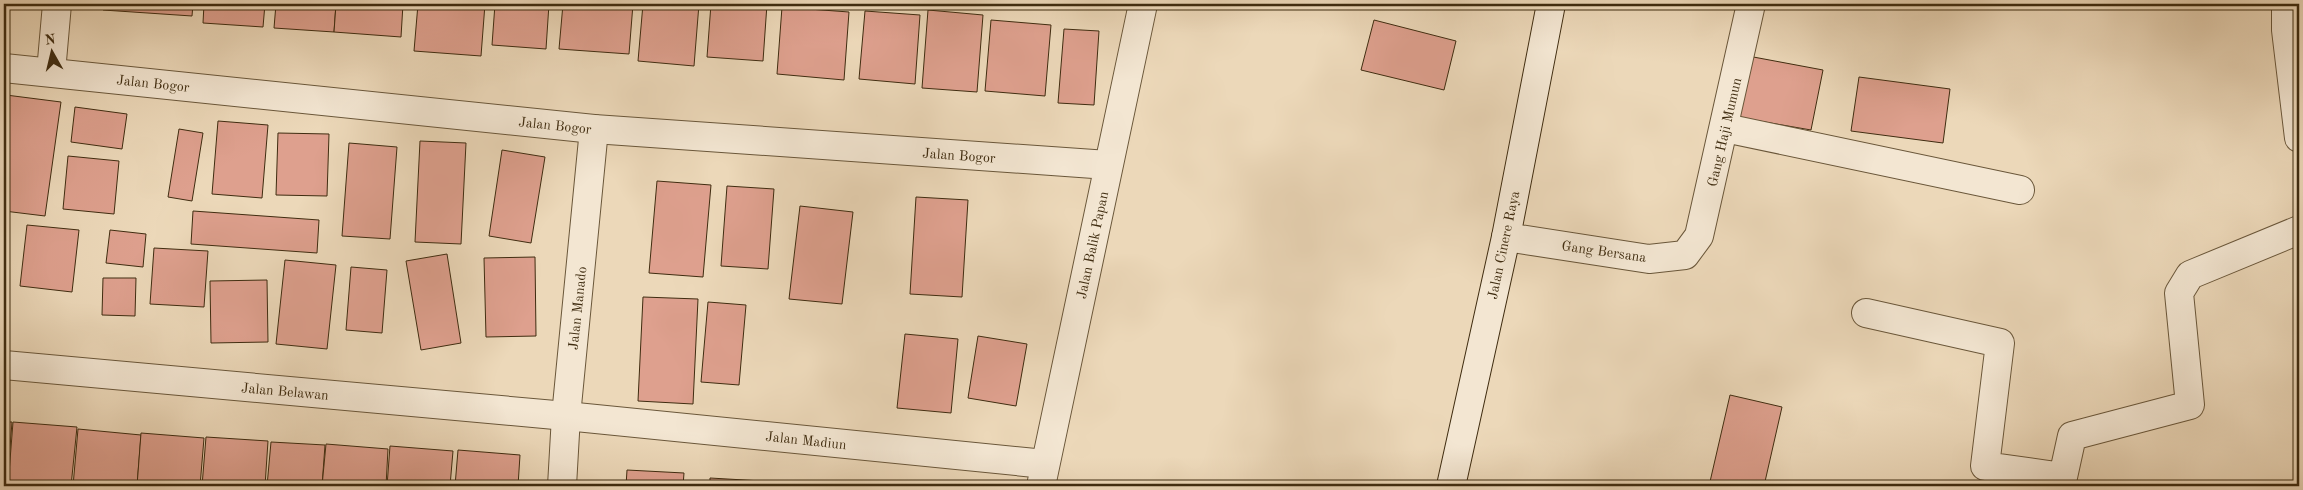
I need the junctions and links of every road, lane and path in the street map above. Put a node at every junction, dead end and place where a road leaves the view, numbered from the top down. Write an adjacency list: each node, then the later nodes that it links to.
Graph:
1 (57, 4): 7 (street)
2 (1142, 4): 12 (street, Jalan Balik Papan)
3 (1551, 4): 15 (street, Jalan Cinere Raya)
4 (1752, 4): 9 (street, Gang Haji Mumun)
5 (2286, 4): 8 (street)
6 (4, 68): 7 (street, Jalan Bogor)
7 (51, 72): 10 (street, Jalan Bogor)
8 (2296, 97): 11 (street)
9 (1725, 128): 13 (street); 16 (street, Gang Haji Mumun)
10 (594, 129): 12 (street, Jalan Bogor); 19 (street, Jalan Manado)
11 (2299, 138)
12 (1108, 166): 20 (street, Jalan Balik Papan)
13 (2020, 190)
14 (2299, 230): 17 (street)
15 (1514, 238): 16 (street, Gang Bersana); 22 (street, Jalan Cinere Raya)
16 (1685, 255)
17 (1866, 313)
18 (4, 365): 19 (street, Jalan Belawan)
19 (566, 416): 20 (street, Jalan Madiun); 21 (street, Jalan Manado)
20 (1043, 475)
21 (562, 486)
22 (1451, 486)

